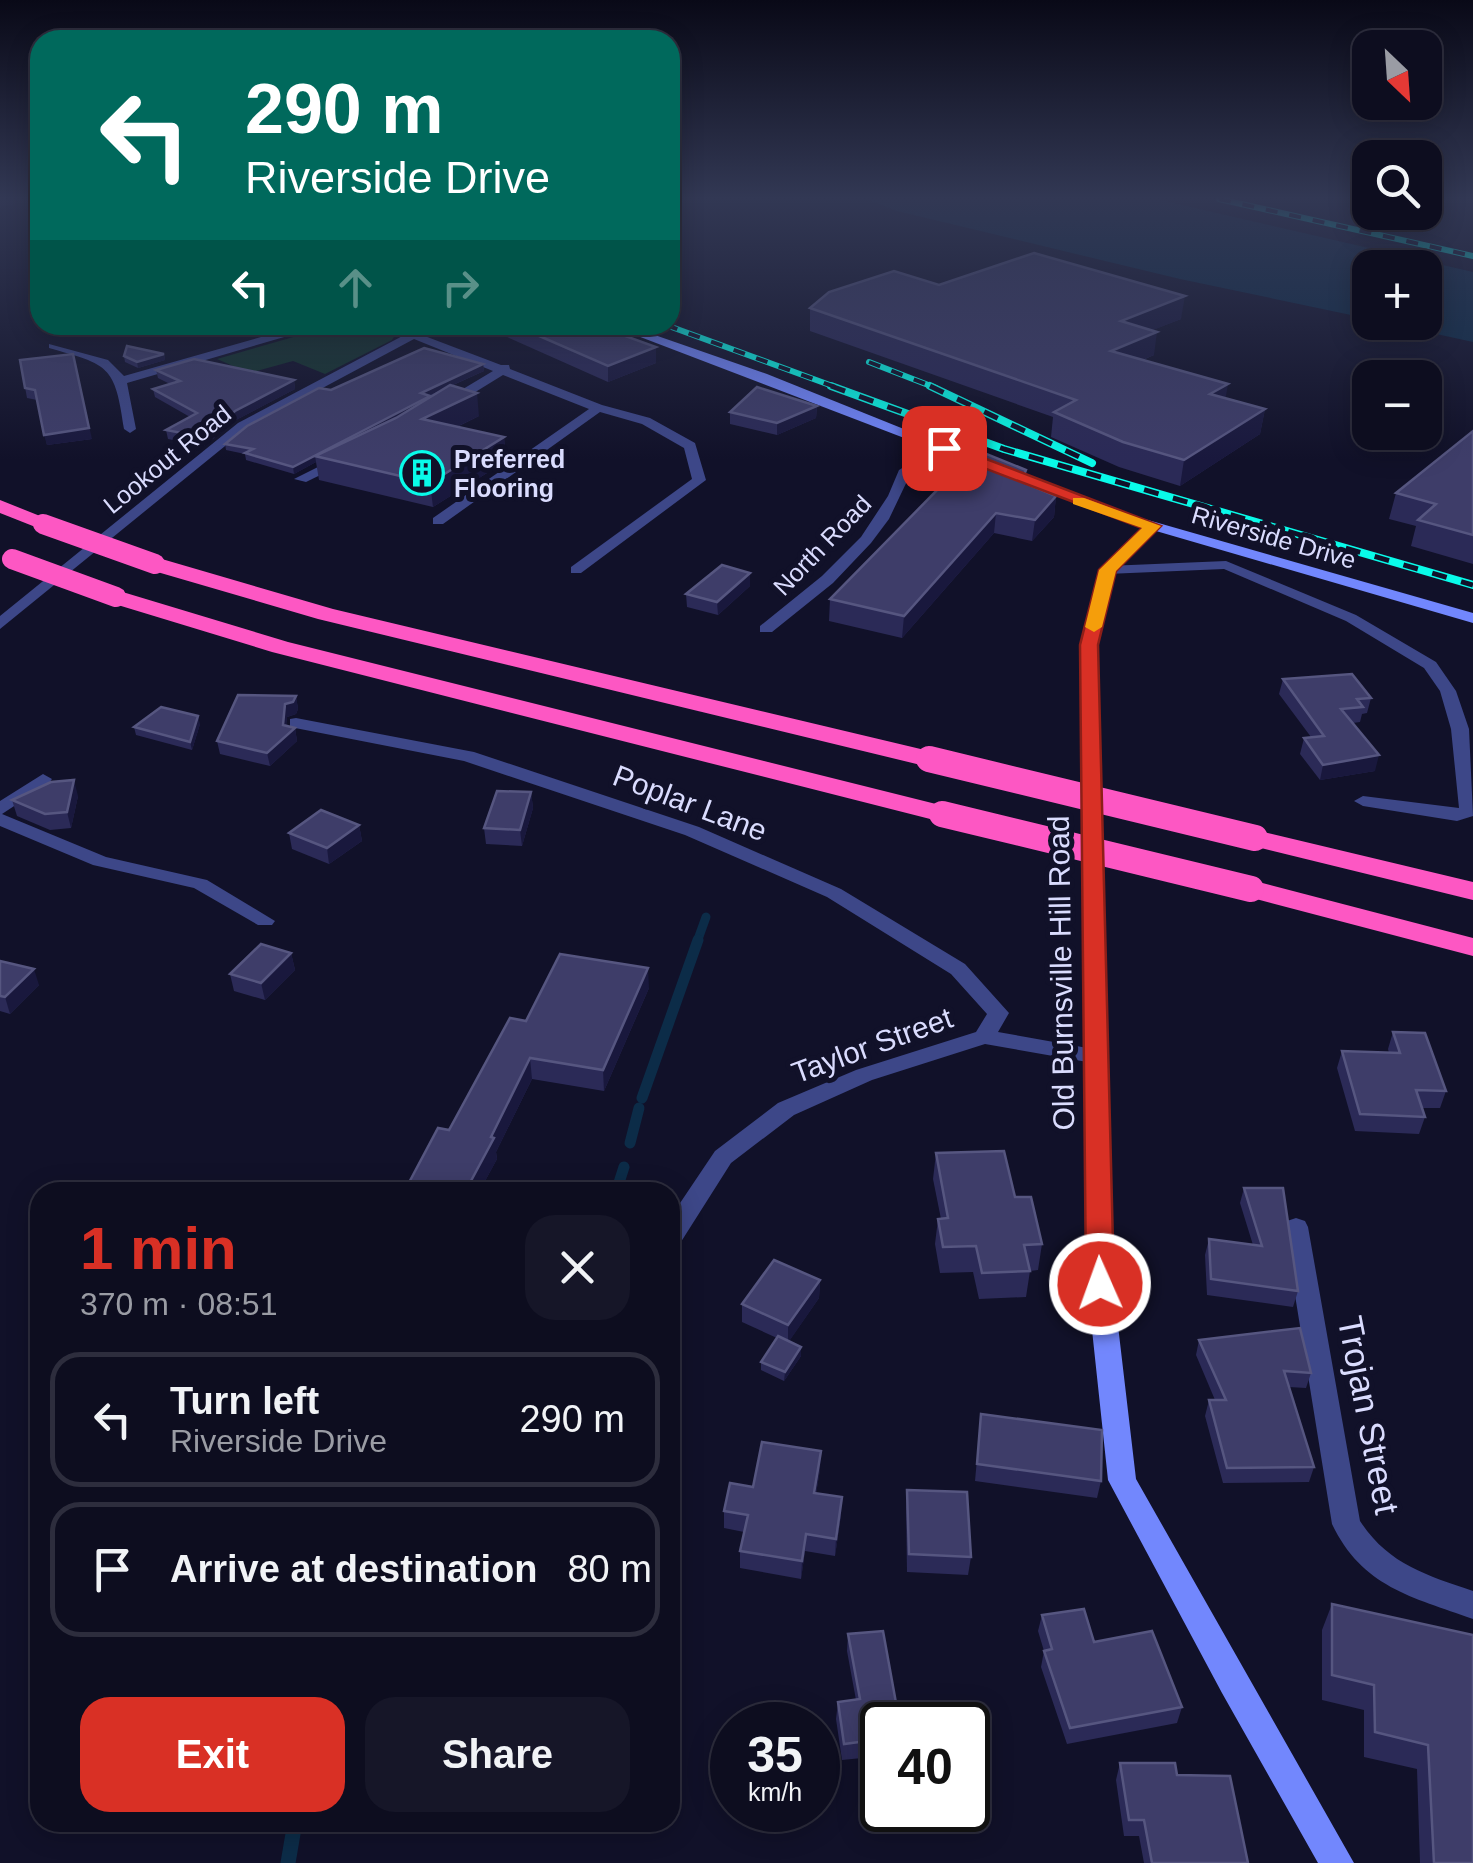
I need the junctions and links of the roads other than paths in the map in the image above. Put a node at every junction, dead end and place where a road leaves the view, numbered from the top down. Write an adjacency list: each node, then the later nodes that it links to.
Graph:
1 (280, 335): 7 (street)
2 (414, 335): 21 (street, Lookout Road)
3 (434, 335): 6 (street)
4 (643, 335): 11 (street, Riverside Drive)
5 (54, 346): 7 (street)
6 (505, 368): 8 (street); 9 (street)
7 (123, 380): 10 (street)
8 (598, 408): 15 (street); 18 (street)
9 (438, 409)
10 (130, 429)
11 (944, 448): 16 (street, Riverside Drive); 22 (street, North Road)
12 (362, 450): 13 (street)
13 (300, 479)
14 (0, 506): 28 (highway, bridge)
15 (438, 521)
16 (1153, 526): 19 (street); 20 (street, Riverside Drive)
17 (6, 557): 30 (highway, bridge)
18 (576, 570)
19 (1108, 570): 25 (street); 32 (street, Old Burnsville Hill Road)
20 (1473, 618)
21 (0, 624)
22 (766, 629)
23 (296, 722): 31 (street, Poplar Lane)
24 (42, 779): 26 (street)
25 (1363, 801)
26 (0, 809)
27 (0, 819): 29 (street)
28 (1473, 891)
29 (265, 921)
30 (1473, 947)
31 (984, 1037): 32 (street, Taylor Street); 33 (street, Taylor Street)
32 (1093, 1056): 36 (street, Old Burnsville Hill Road)
33 (680, 1223)
34 (1296, 1227): 35 (street, Trojan Street)
35 (1473, 1605)
36 (1338, 1863)

